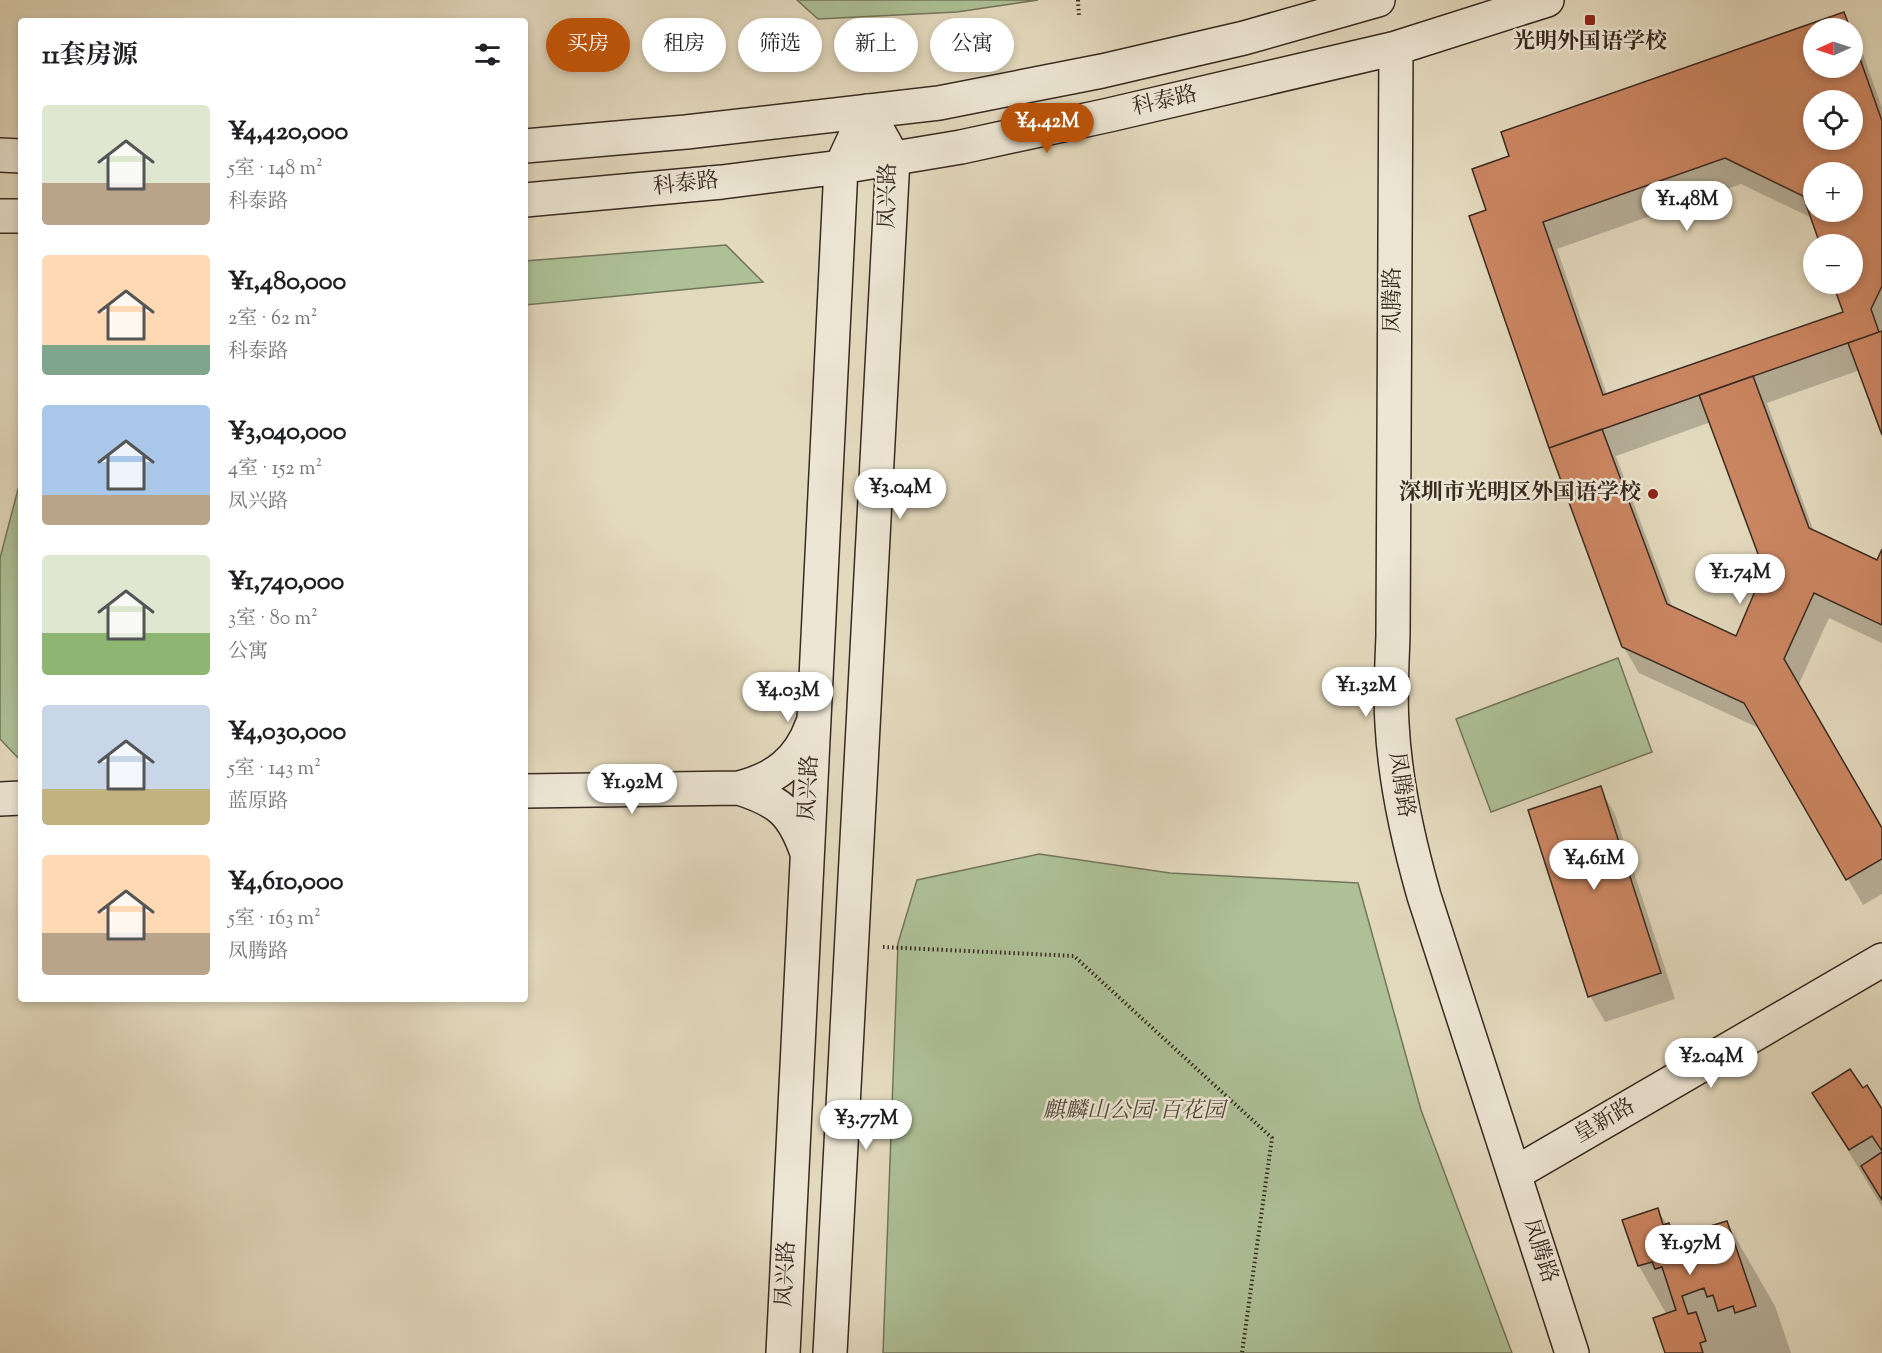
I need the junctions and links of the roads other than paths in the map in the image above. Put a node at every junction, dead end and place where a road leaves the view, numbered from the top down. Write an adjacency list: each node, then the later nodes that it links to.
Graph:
1 (1378, 0): 4 (street, 科泰路)
2 (1547, 0): 3 (street, 科泰路)
3 (1396, 48): 8 (street, 科泰路); 20 (street, 凤腾路)
4 (867, 111): 5 (street, 科泰路); 8 (street, 凤兴路); 9 (street, 凤兴路)
5 (528, 146)
6 (0, 155): 7 (street)
7 (18, 156)
8 (893, 158): 9 (street, 科泰路); 22 (street, 凤兴路)
9 (841, 167): 10 (street, 科泰路); 13 (street, 凤兴路)
10 (528, 200)
11 (0, 216): 12 (street)
12 (18, 216)
13 (814, 720): 14 (street); 18 (street, 凤兴路)
14 (738, 788): 15 (street); 18 (street)
15 (528, 791)
16 (18, 798): 17 (street)
17 (0, 799)
18 (807, 853): 21 (street, 凤兴路)
19 (1882, 960): 20 (street, 皇新路)
20 (1514, 1174): 23 (street, 凤腾路)
21 (783, 1353)
22 (830, 1353)
23 (1572, 1353)

